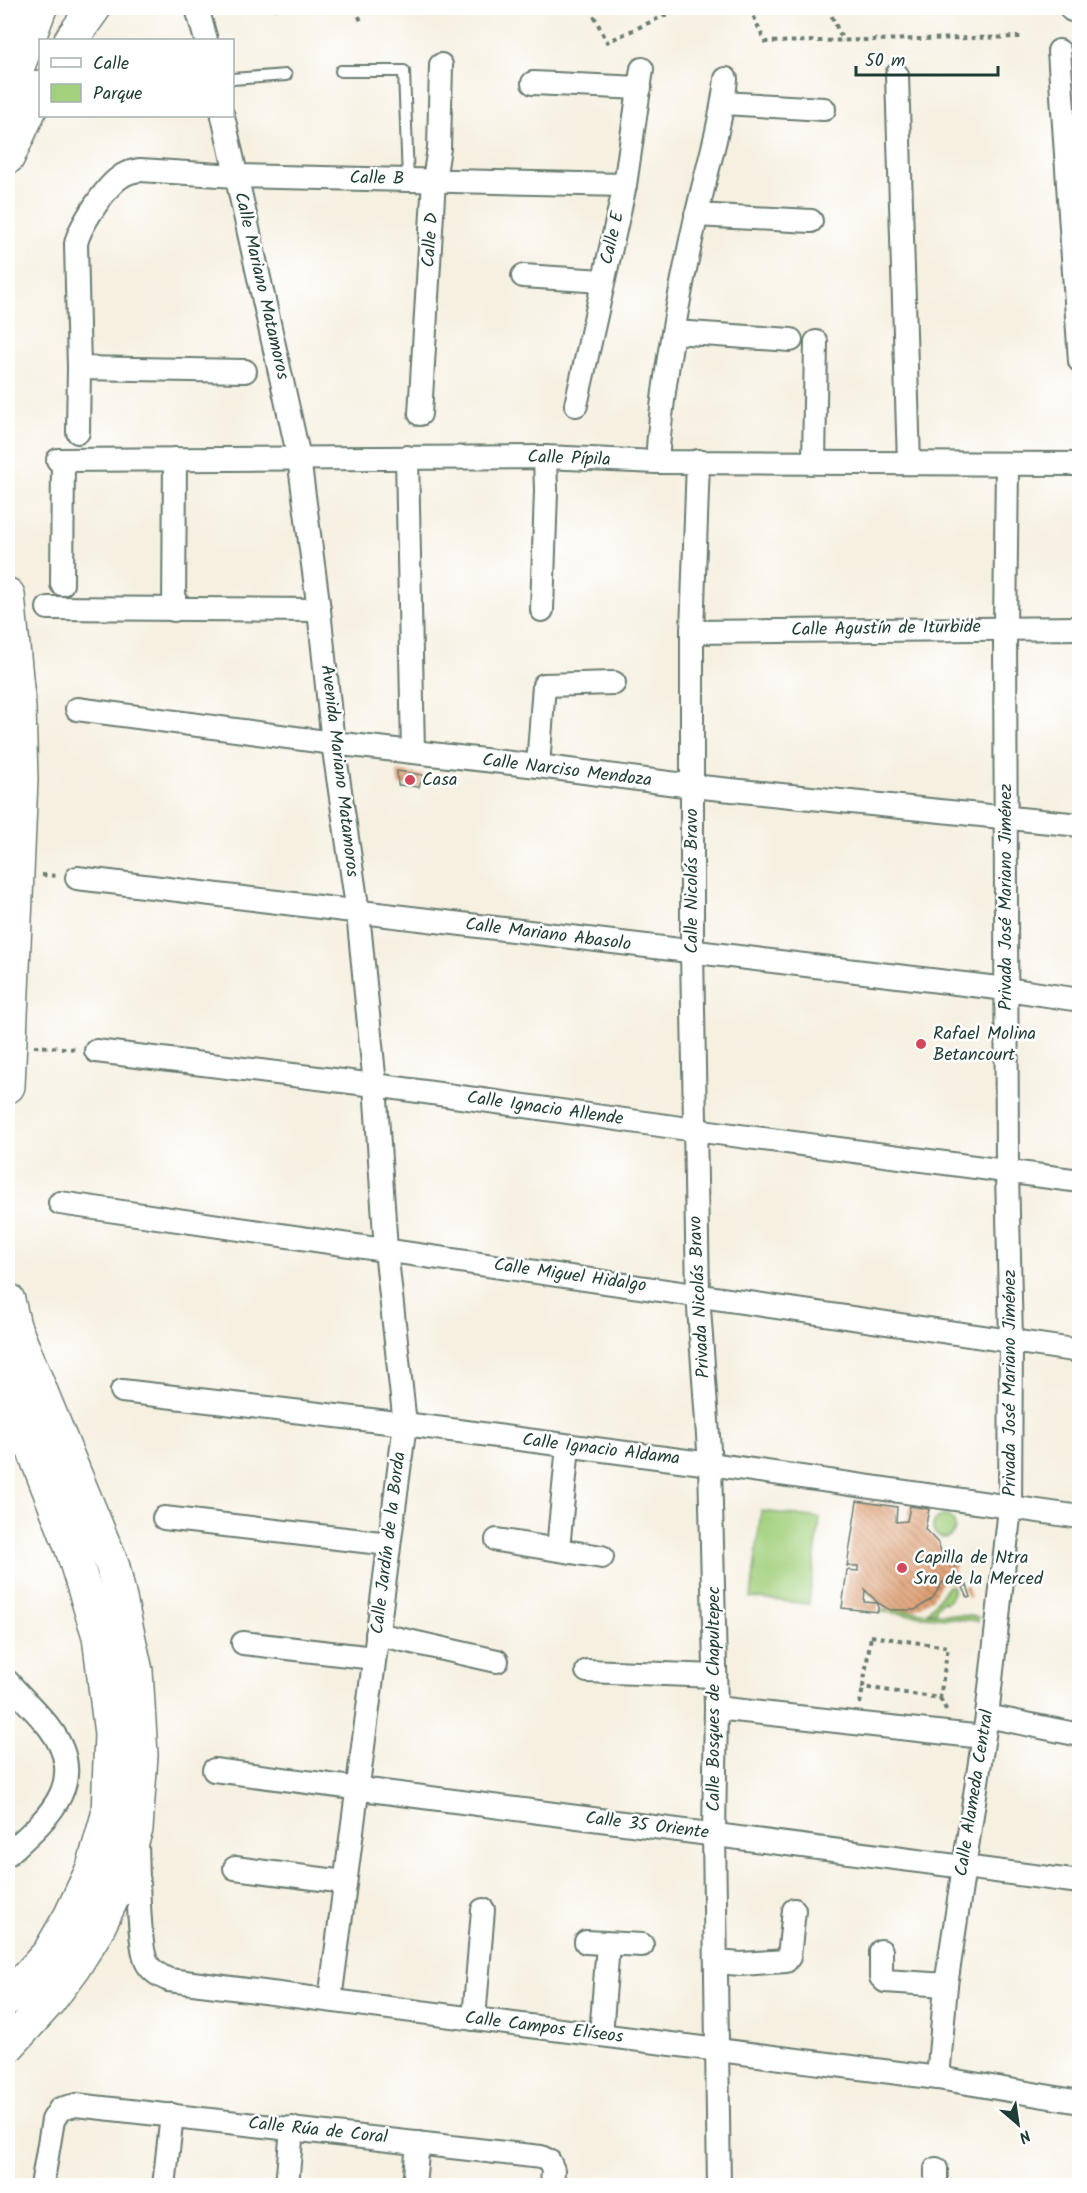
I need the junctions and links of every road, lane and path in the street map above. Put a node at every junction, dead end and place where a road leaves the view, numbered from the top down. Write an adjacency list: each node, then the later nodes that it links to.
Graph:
1 (35, 8): 10 (main road)
2 (40, 8): 25 (main road)
3 (94, 8): 13 (main road)
4 (197, 8): 14 (street)
5 (355, 8): 11 (path)
6 (590, 8): 7 (path)
7 (681, 8)
8 (750, 8): 15 (path)
9 (828, 8): 15 (path)
10 (8, 14)
11 (361, 21)
12 (1022, 38): 15 (path)
13 (72, 39)
14 (206, 39)
15 (843, 41)
16 (1059, 51): 41 (street)
17 (441, 65): 32 (street, Calle D)
18 (340, 70): 31 (lane)
19 (286, 75): 21 (lane)
20 (897, 75): 54 (street)
21 (234, 79)
22 (726, 79): 26 (street)
23 (533, 83): 33 (street, Calle E)
24 (39, 89): 29 (main road)
25 (8, 93)
26 (723, 104): 27 (street); 34 (street)
27 (824, 109)
28 (223, 117): 30 (street, Calle Mariano Matamoros)
29 (8, 157)
30 (236, 176): 31 (street, Calle B); 42 (street, Calle B); 49 (street, Calle Mariano Matamoros)
31 (408, 180): 32 (street, Calle B)
32 (434, 180): 33 (street, Calle B); 45 (street, Calle D)
33 (625, 185): 37 (street, Calle E)
34 (696, 215): 35 (street); 38 (street)
35 (812, 221)
36 (523, 276): 37 (street)
37 (603, 281): 44 (street, Calle E)
38 (674, 332): 39 (street); 52 (street)
39 (791, 340)
40 (816, 342): 53 (street)
41 (1080, 361)
42 (79, 368): 43 (street); 46 (street)
43 (245, 371)
44 (576, 405)
45 (420, 414)
46 (78, 432)
47 (407, 457): 48 (street, Calle Pípila); 49 (street, Calle Pípila); 69 (street)
48 (545, 457): 52 (street, Calle Pípila); 62 (street)
49 (299, 458): 50 (street, Calle Pípila); 61 (street, Avenida Mariano Matamoros)
50 (175, 459): 57 (street, Calle Pípila); 60 (street)
51 (698, 461): 52 (street, Calle Pípila); 53 (street, Calle Pípila); 65 (street)
52 (657, 462)
53 (814, 462): 54 (street, Calle Pípila)
54 (909, 463): 56 (street, Calle Pípila)
55 (1080, 464): 56 (street, Calle Pípila)
56 (1007, 465): 63 (street, Privada José Mariano Jiménez)
57 (62, 584)
58 (8, 595): 74 (main road)
59 (48, 608): 60 (street)
60 (174, 610): 61 (street)
61 (319, 610): 68 (street, Avenida Mariano Matamoros)
62 (542, 610)
63 (1005, 628): 64 (street, Calle Agustín de Iturbide); 65 (street, Calle Agustín de Iturbide); 72 (street, Privada José Mariano Jiménez)
64 (1080, 628)
65 (692, 632): 71 (street, Calle Nicolás Bravo)
66 (614, 683): 70 (street)
67 (77, 709): 68 (street, Calle Narciso Mendoza)
68 (333, 743): 69 (street, Calle Narciso Mendoza); 76 (street, Avenida Mariano Matamoros)
69 (413, 753): 70 (street, Calle Narciso Mendoza)
70 (538, 766): 71 (street, Calle Narciso Mendoza)
71 (692, 786): 72 (street, Calle Narciso Mendoza); 77 (street, Calle Nicolás Bravo)
72 (1006, 816): 73 (street, Calle Narciso Mendoza); 78 (street, Privada José Mariano Jiménez)
73 (1080, 825)
74 (16, 874): 75 (path); 80 (main road)
75 (77, 878): 76 (street, Calle Mariano Abasolo)
76 (358, 913): 77 (street, Calle Mariano Abasolo); 82 (street, Avenida Mariano Matamoros)
77 (692, 951): 78 (street, Calle Mariano Abasolo); 84 (street, Calle Nicolás Bravo)
78 (1006, 989): 79 (street, Calle Mariano Abasolo); 85 (street, Privada José Mariano Jiménez)
79 (1080, 1000)
80 (10, 1044): 81 (path); 83 (main road)
81 (96, 1051): 82 (street, Calle Ignacio Allende)
82 (375, 1085): 84 (street, Calle Ignacio Allende); 88 (street, Calle Jardín de la Borda)
83 (8, 1086)
84 (695, 1130): 85 (street, Calle Ignacio Allende); 89 (street, Privada Nicolás Bravo)
85 (1007, 1172): 86 (street, Calle Ignacio Allende); 91 (street, Privada José Mariano Jiménez)
86 (1080, 1181)
87 (60, 1203): 88 (street, Calle Miguel Hidalgo)
88 (386, 1250): 89 (street, Calle Miguel Hidalgo); 95 (street, Calle Jardín de la Borda)
89 (698, 1294): 91 (street, Calle Miguel Hidalgo); 97 (street, Privada Nicolás Bravo)
90 (8, 1300): 118 (main road)
91 (1011, 1340): 92 (street, Calle Miguel Hidalgo); 98 (street, Privada José Mariano Jiménez)
92 (1080, 1351)
93 (8, 1384): 131 (main road)
94 (122, 1390): 95 (street, Calle Ignacio Aldama)
95 (405, 1424): 96 (street, Calle Ignacio Aldama); 102 (street, Calle Jardín de la Borda)
96 (568, 1446): 97 (street, Calle Ignacio Aldama); 103 (street)
97 (710, 1464): 98 (street, Calle Ignacio Aldama); 111 (street, Calle Bosques de Chapultepec)
98 (1010, 1508): 99 (street, Calle Ignacio Aldama); 114 (street, Calle Alameda Central)
99 (1080, 1517)
100 (164, 1518): 102 (street)
101 (497, 1540): 103 (street)
102 (389, 1544): 105 (street, Calle Jardín de la Borda)
103 (558, 1549): 104 (street)
104 (602, 1557)
105 (377, 1634): 108 (street, Calle Jardín de la Borda); 109 (street)
106 (871, 1636): 106 (path)
107 (243, 1643): 108 (street)
108 (374, 1658): 117 (street, Calle Jardín de la Borda)
109 (497, 1661)
110 (587, 1671): 111 (street)
111 (715, 1676): 113 (street, Calle Bosques de Chapultepec)
112 (8, 1682): 120 (street)
113 (716, 1708): 114 (street); 119 (street, Calle Bosques de Chapultepec)
114 (985, 1727): 115 (street); 121 (street, Calle Alameda Central)
115 (1080, 1735)
116 (214, 1770): 117 (street, Calle 35 Oriente)
117 (357, 1788): 119 (street, Calle 35 Oriente); 123 (street, Calle Jardín de la Borda)
118 (136, 1829): 132 (street, Calle Campos Elíseos); 135 (main road)
119 (714, 1834): 121 (street, Calle 35 Oriente); 129 (street, Calle Bosques de Chapultepec)
120 (8, 1854)
121 (963, 1867): 124 (street, Calle 35 Oriente); 130 (street, Calle Alameda Central)
122 (235, 1868): 123 (street)
123 (345, 1882): 132 (street, Calle Jardín de la Borda)
124 (1080, 1882)
125 (483, 1910): 133 (street)
126 (794, 1910): 129 (street)
127 (642, 1945): 134 (street)
128 (881, 1951): 130 (street)
129 (717, 1962): 136 (street, Calle Bosques de Chapultepec)
130 (946, 1985): 137 (street, Calle Alameda Central)
131 (8, 1998)
132 (330, 2000): 133 (street, Calle Campos Elíseos)
133 (474, 2019): 134 (street, Calle Campos Elíseos)
134 (601, 2035): 136 (street, Calle Campos Elíseos)
135 (8, 2046)
136 (717, 2050): 137 (street, Calle Campos Elíseos); 147 (street, Calle Bosques de Chapultepec)
137 (938, 2078): 138 (street, Calle Campos Elíseos)
138 (1080, 2102)
139 (172, 2115): 140 (street, Calle Rúa de Coral); 142 (street, Calle Rúa de Coral); 143 (street)
140 (292, 2128): 141 (street, Calle Rúa de Coral); 144 (street)
141 (418, 2143): 145 (street); 146 (street, Calle Rúa de Coral)
142 (42, 2186)
143 (164, 2186)
144 (287, 2186)
145 (414, 2186)
146 (552, 2186)
147 (719, 2186)

